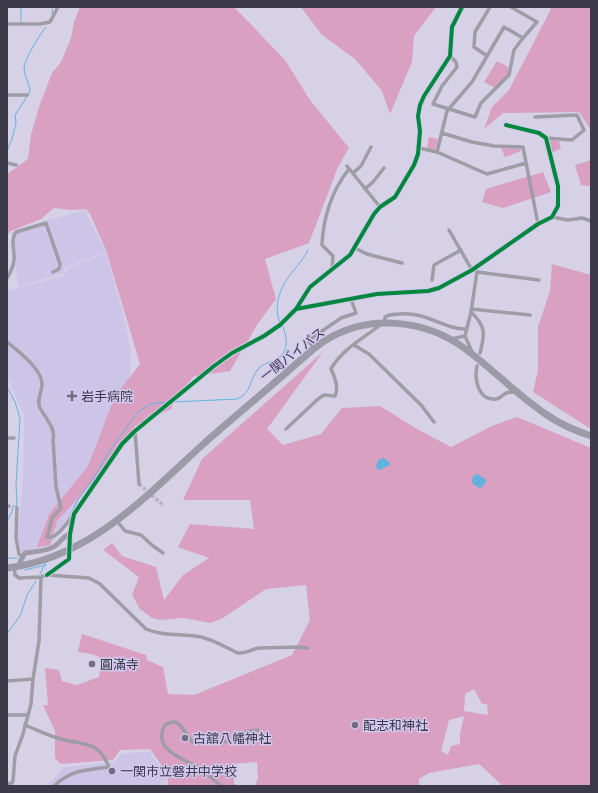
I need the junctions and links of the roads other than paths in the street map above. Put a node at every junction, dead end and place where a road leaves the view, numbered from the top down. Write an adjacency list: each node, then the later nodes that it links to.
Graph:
1 (58, 7): 5 (street)
2 (462, 7): 7 (street)
3 (490, 7): 8 (street)
4 (511, 7): 6 (street)
5 (7, 24)
6 (523, 38): 8 (street); 11 (street)
7 (450, 56): 11 (street); 17 (street)
8 (487, 56): 11 (street)
9 (7, 95): 10 (street)
10 (27, 95)
11 (449, 109): 14 (street)
12 (535, 117): 15 (street)
13 (506, 125): 15 (street)
14 (442, 133): 18 (street); 20 (street)
15 (546, 138): 26 (street)
16 (371, 147): 23 (street)
17 (419, 148): 18 (street); 25 (street)
18 (437, 152): 20 (street)
19 (7, 163): 21 (street)
20 (526, 163): 28 (street)
21 (16, 165)
22 (384, 168): 24 (street)
23 (353, 173): 24 (street); 34 (street)
24 (365, 189): 25 (street)
25 (380, 207): 30 (street)
26 (552, 217): 27 (street); 28 (street)
27 (591, 221)
28 (538, 224): 33 (street)
29 (449, 230): 31 (street)
30 (355, 248): 32 (street); 34 (street)
31 (460, 250): 33 (street); 38 (street)
32 (402, 263)
33 (473, 268): 36 (street); 40 (street)
34 (332, 269): 41 (street)
35 (54, 272): 37 (street)
36 (477, 272): 39 (street); 42 (street)
37 (7, 278)
38 (432, 280)
39 (539, 280)
40 (352, 299): 41 (street); 50 (street)
41 (296, 309): 56 (street)
42 (471, 310): 43 (street); 45 (street); 51 (street)
43 (530, 315)
44 (384, 323): 45 (street); 47 (highway, 一関バイパス); 49 (street); 50 (highway, 一関バイパス)
45 (467, 329): 46 (street)
46 (465, 336): 47 (street); 51 (street)
47 (450, 339): 51 (highway, 一関バイパス)
48 (7, 342): 62 (street)
49 (354, 345): 54 (street); 55 (street)
50 (315, 348): 63 (highway, 一関バイパス)
51 (477, 354): 53 (highway, 一関バイパス)
52 (478, 366): 53 (street)
53 (517, 392): 57 (highway, 一関バイパス)
54 (434, 422)
55 (286, 429)
56 (135, 431): 60 (street); 62 (street)
57 (591, 436)
58 (7, 438): 59 (street)
59 (14, 438)
60 (139, 484)
61 (18, 508): 69 (street)
62 (74, 514): 64 (street)
63 (117, 521): 65 (highway, 一関バイパス); 66 (street)
64 (70, 534): 65 (street); 69 (street)
65 (73, 546): 69 (highway, 一関バイパス)
66 (163, 553)
67 (69, 556): 70 (street)
68 (7, 564): 69 (highway, 一関バイパス)
69 (16, 564): 71 (street)
70 (47, 575): 71 (street); 72 (street)
71 (41, 577): 73 (street)
72 (308, 648)
73 (33, 680): 74 (street); 76 (street)
74 (7, 681)
75 (7, 715): 76 (street)
76 (28, 715): 77 (street)
77 (25, 725): 79 (street); 80 (street)
78 (258, 730): 81 (street)
79 (7, 784)
80 (54, 786)
81 (221, 786)

